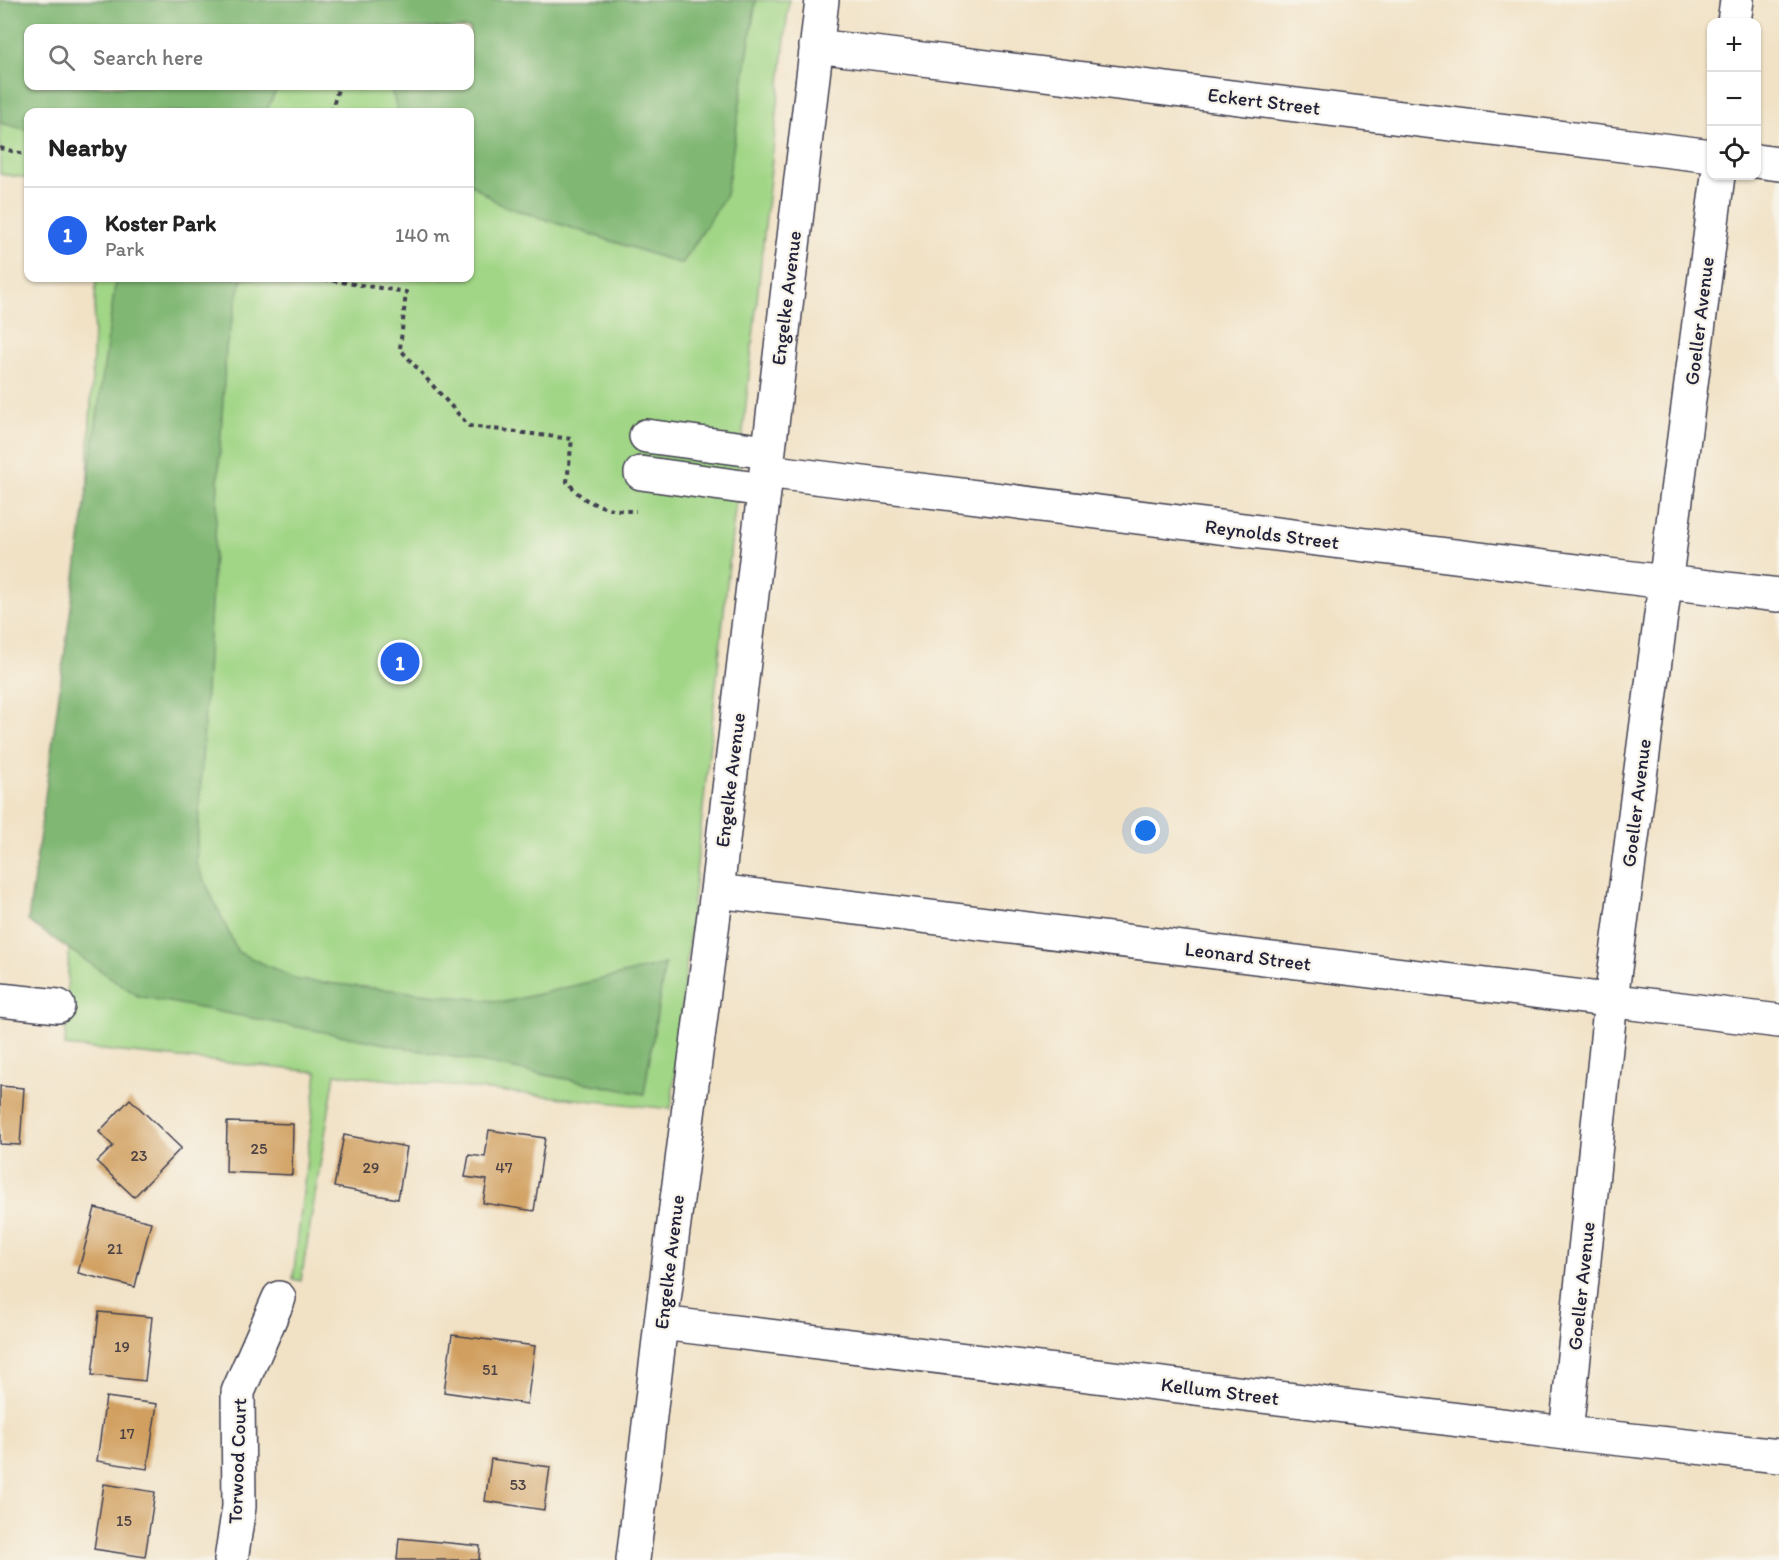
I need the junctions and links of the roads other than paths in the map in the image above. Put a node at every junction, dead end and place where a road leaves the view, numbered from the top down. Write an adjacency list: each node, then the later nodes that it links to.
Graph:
1 (822, 0): 4 (street, Engelke Avenue)
2 (1737, 0): 3 (street)
3 (1735, 18)
4 (816, 46): 5 (street, Eckert Street); 10 (street, Engelke Avenue)
5 (1707, 155)
6 (1761, 162): 7 (street)
7 (1779, 164)
8 (1717, 180): 12 (street, Goeller Avenue)
9 (646, 436): 10 (street)
10 (766, 471): 11 (street); 12 (street, Reynolds Street); 14 (street, Engelke Avenue)
11 (641, 473)
12 (1665, 582): 13 (street, Reynolds Street); 16 (street, Goeller Avenue)
13 (1779, 595)
14 (717, 891): 16 (street, Leonard Street); 20 (street, Engelke Avenue)
15 (0, 1000): 17 (street)
16 (1611, 1000): 18 (street, Leonard Street); 21 (street, Goeller Avenue)
17 (58, 1006)
18 (1779, 1021)
19 (279, 1298): 23 (street, Torwood Court)
20 (661, 1323): 21 (street, Kellum Street); 24 (street, Engelke Avenue)
21 (1566, 1433): 22 (street, Kellum Street)
22 (1779, 1456)
23 (231, 1560)
24 (633, 1560)

